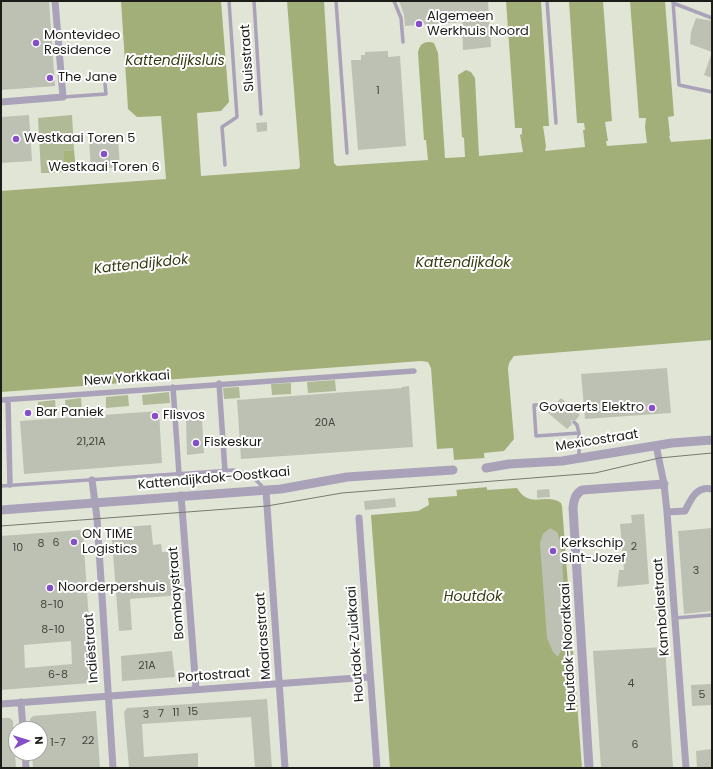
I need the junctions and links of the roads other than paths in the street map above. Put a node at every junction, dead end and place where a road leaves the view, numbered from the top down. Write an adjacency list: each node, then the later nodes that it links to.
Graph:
1 (55, 1): 12 (street)
2 (229, 1): 17 (lane)
3 (254, 1): 14 (lane, Sluisstraat)
4 (336, 1): 16 (lane)
5 (394, 1): 9 (lane)
6 (547, 1): 15 (lane)
7 (673, 2): 8 (lane); 11 (lane)
8 (712, 18)
9 (403, 42)
10 (105, 84): 12 (lane)
11 (712, 92)
12 (62, 97): 13 (street)
13 (1, 102)
14 (261, 114)
15 (556, 123)
16 (347, 153)
17 (225, 165)
18 (414, 371): 19 (street, New Yorkkaai)
19 (219, 383): 20 (street, New Yorkkaai); 31 (street)
20 (173, 387): 22 (street, New Yorkkaai); 32 (street)
21 (1, 400): 22 (street, New Yorkkaai)
22 (8, 400): 36 (street)
23 (554, 405): 25 (lane)
24 (574, 422): 25 (lane)
25 (578, 433): 28 (lane)
26 (712, 440): 27 (street, Mexicostraat)
27 (656, 445): 28 (street, Mexicostraat); 34 (street, Kambalastraat)
28 (580, 458): 29 (street, Mexicostraat)
29 (486, 468)
30 (453, 470): 38 (street, Kattendijkdok-Oostkaai)
31 (225, 471): 32 (lane); 38 (lane)
32 (179, 474): 33 (lane)
33 (92, 480): 36 (lane); 40 (street, Indiëstraat)
34 (664, 484): 42 (street, Kambalastraat); 56 (street, Houtdok-Noordkaai)
35 (1, 486): 36 (lane)
36 (10, 486)
37 (712, 489): 42 (street)
38 (266, 490): 39 (street, Kattendijkdok-Oostkaai); 47 (street, Madrasstraat)
39 (182, 495): 40 (street, Kattendijkdok-Oostkaai); 48 (street, Bombaystraat)
40 (94, 502): 41 (street, Kattendijkdok-Oostkaai); 49 (street, Indiëstraat)
41 (1, 510)
42 (667, 512): 45 (street, Kambalastraat)
43 (359, 518): 46 (street, Houtdok-Zuidkaai)
44 (712, 615): 45 (lane)
45 (675, 618): 57 (street, Kambalastraat)
46 (370, 677): 47 (street, Portostraat); 55 (street, Houtdok-Zuidkaai)
47 (279, 683): 48 (street, Portostraat); 54 (street, Madrasstraat)
48 (196, 689): 49 (street, Portostraat)
49 (108, 696): 50 (street, Portostraat); 53 (street, Indiëstraat)
50 (21, 702): 51 (street, Portostraat); 52 (street)
51 (1, 704)
52 (22, 721)
53 (113, 768)
54 (285, 768)
55 (377, 768)
56 (589, 768)
57 (686, 768)

